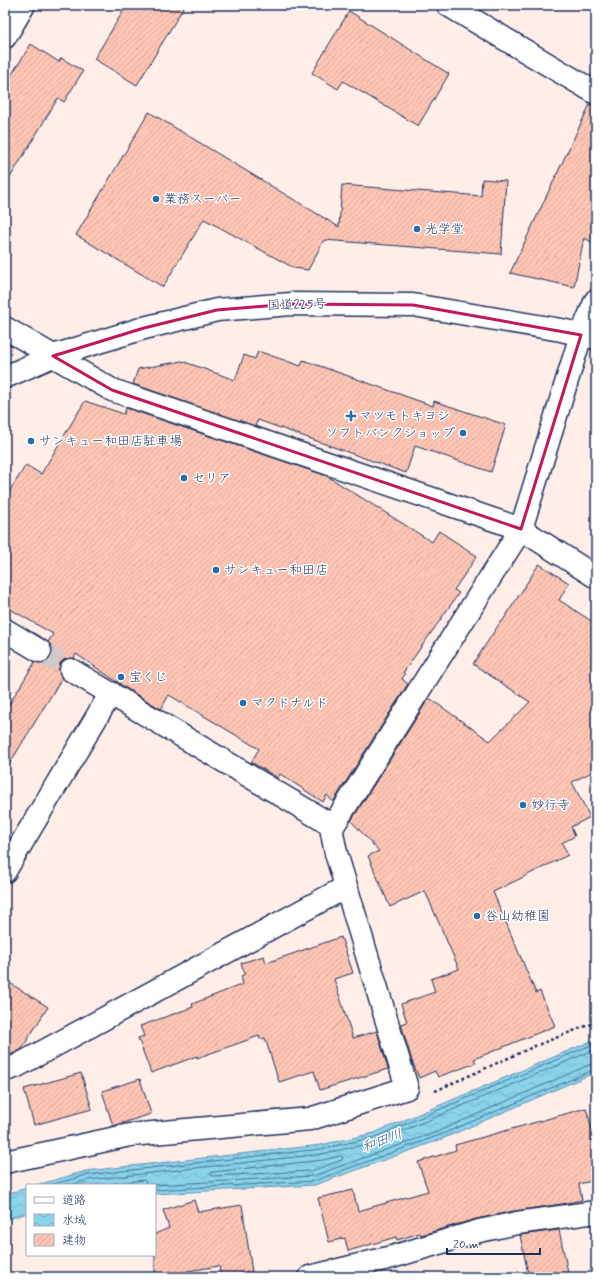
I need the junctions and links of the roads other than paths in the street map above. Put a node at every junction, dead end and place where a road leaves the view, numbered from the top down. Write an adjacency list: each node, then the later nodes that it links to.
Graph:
1 (24, 5): 3 (main road)
2 (448, 5): 4 (main road)
3 (6, 33)
4 (596, 93)
5 (596, 300): 7 (main road)
6 (5, 328): 8 (main road)
7 (588, 337): 8 (main road, 国道225号); 10 (main road)
8 (53, 356): 9 (main road, 国道225号); 10 (main road)
9 (5, 377)
10 (521, 529): 11 (main road); 16 (main road)
11 (596, 577)
12 (5, 630): 13 (main road)
13 (40, 651)
14 (71, 670): 15 (main road)
15 (111, 693): 16 (main road); 17 (main road)
16 (333, 826): 18 (main road)
17 (5, 871)
18 (346, 887): 19 (main road); 20 (main road)
19 (5, 1070)
20 (5, 1162)
21 (596, 1212): 22 (main road)
22 (368, 1270): 23 (main road)
23 (310, 1277)

